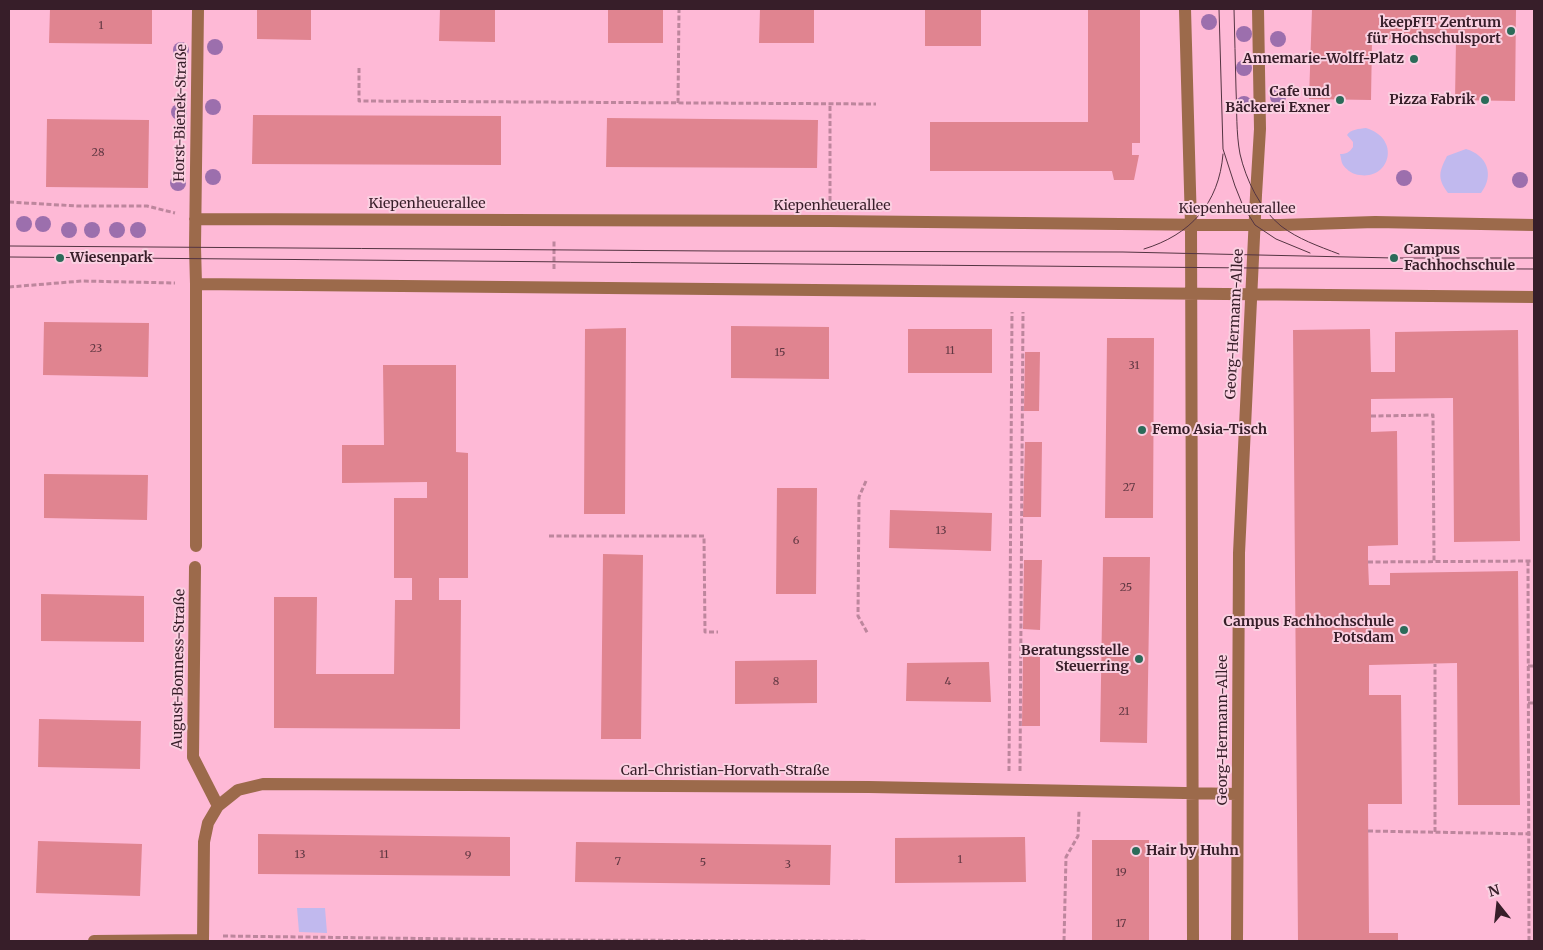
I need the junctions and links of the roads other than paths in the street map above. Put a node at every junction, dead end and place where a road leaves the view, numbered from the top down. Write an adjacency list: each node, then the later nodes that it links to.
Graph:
1 (198, 9): 4 (street, Horst-Bienek-Straße)
2 (1185, 9): 5 (street)
3 (1258, 9): 6 (street, Georg-Hermann-Allee)
4 (195, 218): 5 (street, Kiepenheuerallee); 8 (street)
5 (1191, 225): 6 (street, Kiepenheuerallee); 9 (street)
6 (1255, 225): 7 (street, Kiepenheuerallee); 10 (street, Georg-Hermann-Allee)
7 (1534, 225)
8 (196, 284): 9 (street); 12 (street)
9 (1190, 293): 10 (street); 14 (street)
10 (1251, 294): 11 (street); 15 (street, Georg-Hermann-Allee)
11 (1534, 297)
12 (196, 546)
13 (195, 567): 16 (street, August-Bonness-Straße)
14 (1193, 792): 15 (street, Carl-Christian-Horvath-Straße); 16 (street, Carl-Christian-Horvath-Straße); 19 (street)
15 (1237, 794): 20 (street, Georg-Hermann-Allee)
16 (218, 806): 17 (street)
17 (203, 939): 18 (street)
18 (94, 941)
19 (1193, 941)
20 (1237, 941)

